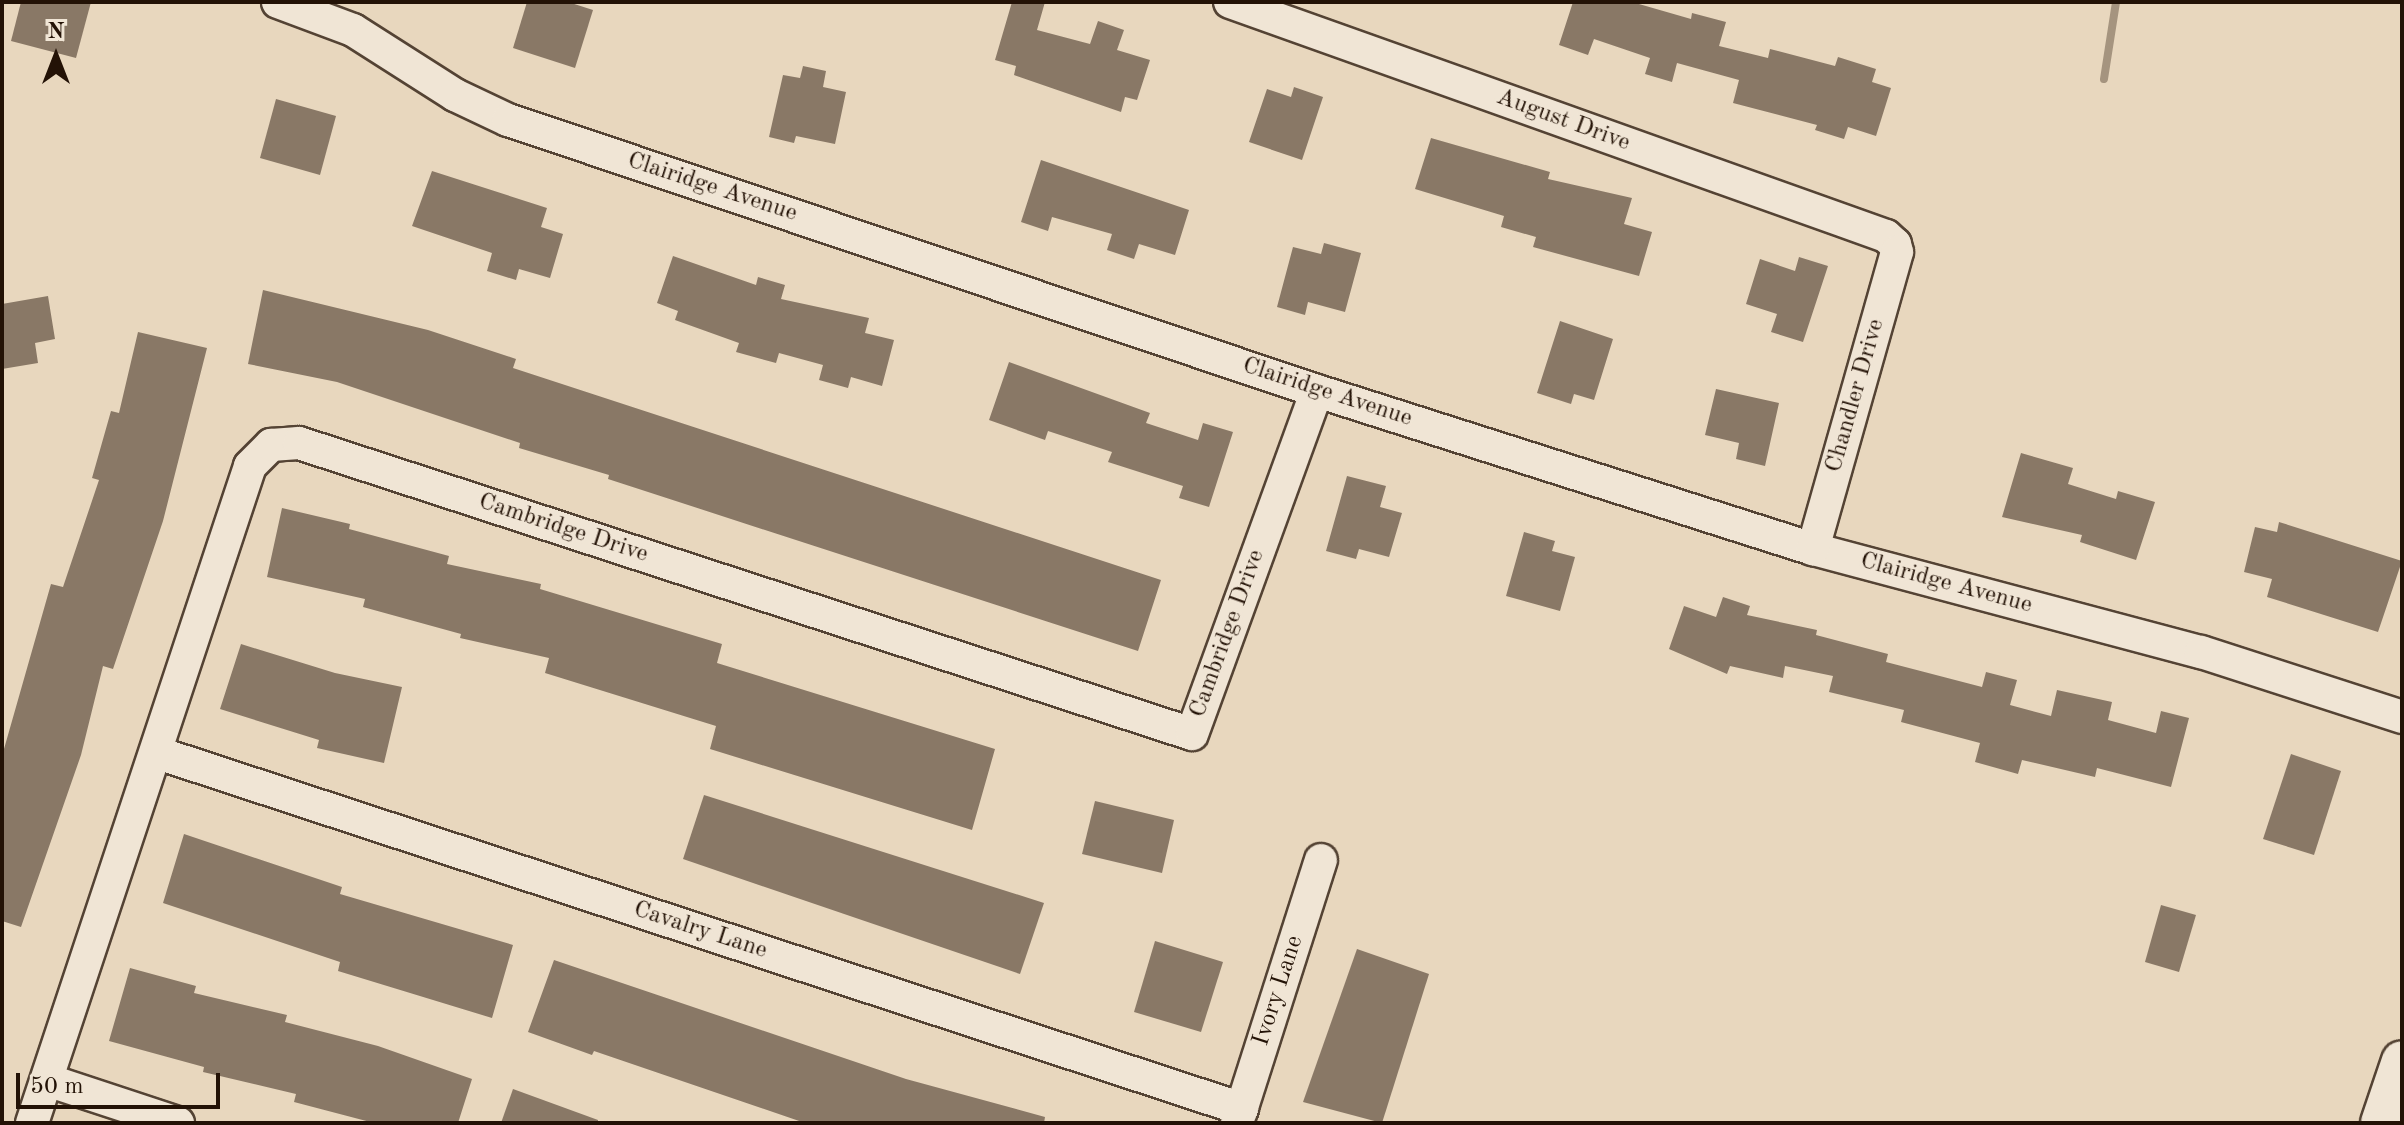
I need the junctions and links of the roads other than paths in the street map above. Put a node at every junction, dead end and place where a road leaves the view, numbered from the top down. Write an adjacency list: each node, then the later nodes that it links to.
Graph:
1 (1230, 2): 3 (street, August Drive)
2 (287, 3): 5 (street, Clairidge Avenue)
3 (1282, 10): 4 (street, August Drive)
4 (1895, 244): 6 (street, Chandler Drive)
5 (1317, 391): 6 (street, Clairidge Avenue); 8 (street, Cambridge Drive)
6 (1813, 549): 7 (street, Clairidge Avenue)
7 (2402, 717)
8 (158, 753): 11 (street, Cambridge Drive); 12 (street, Cavalry Lane)
9 (1321, 860): 12 (street, Ivory Lane)
10 (2402, 1061): 15 (street)
11 (47, 1080): 13 (street, Cambridge Drive); 14 (street)
12 (1239, 1116)
13 (32, 1123)
14 (178, 1123)
15 (2381, 1123)

